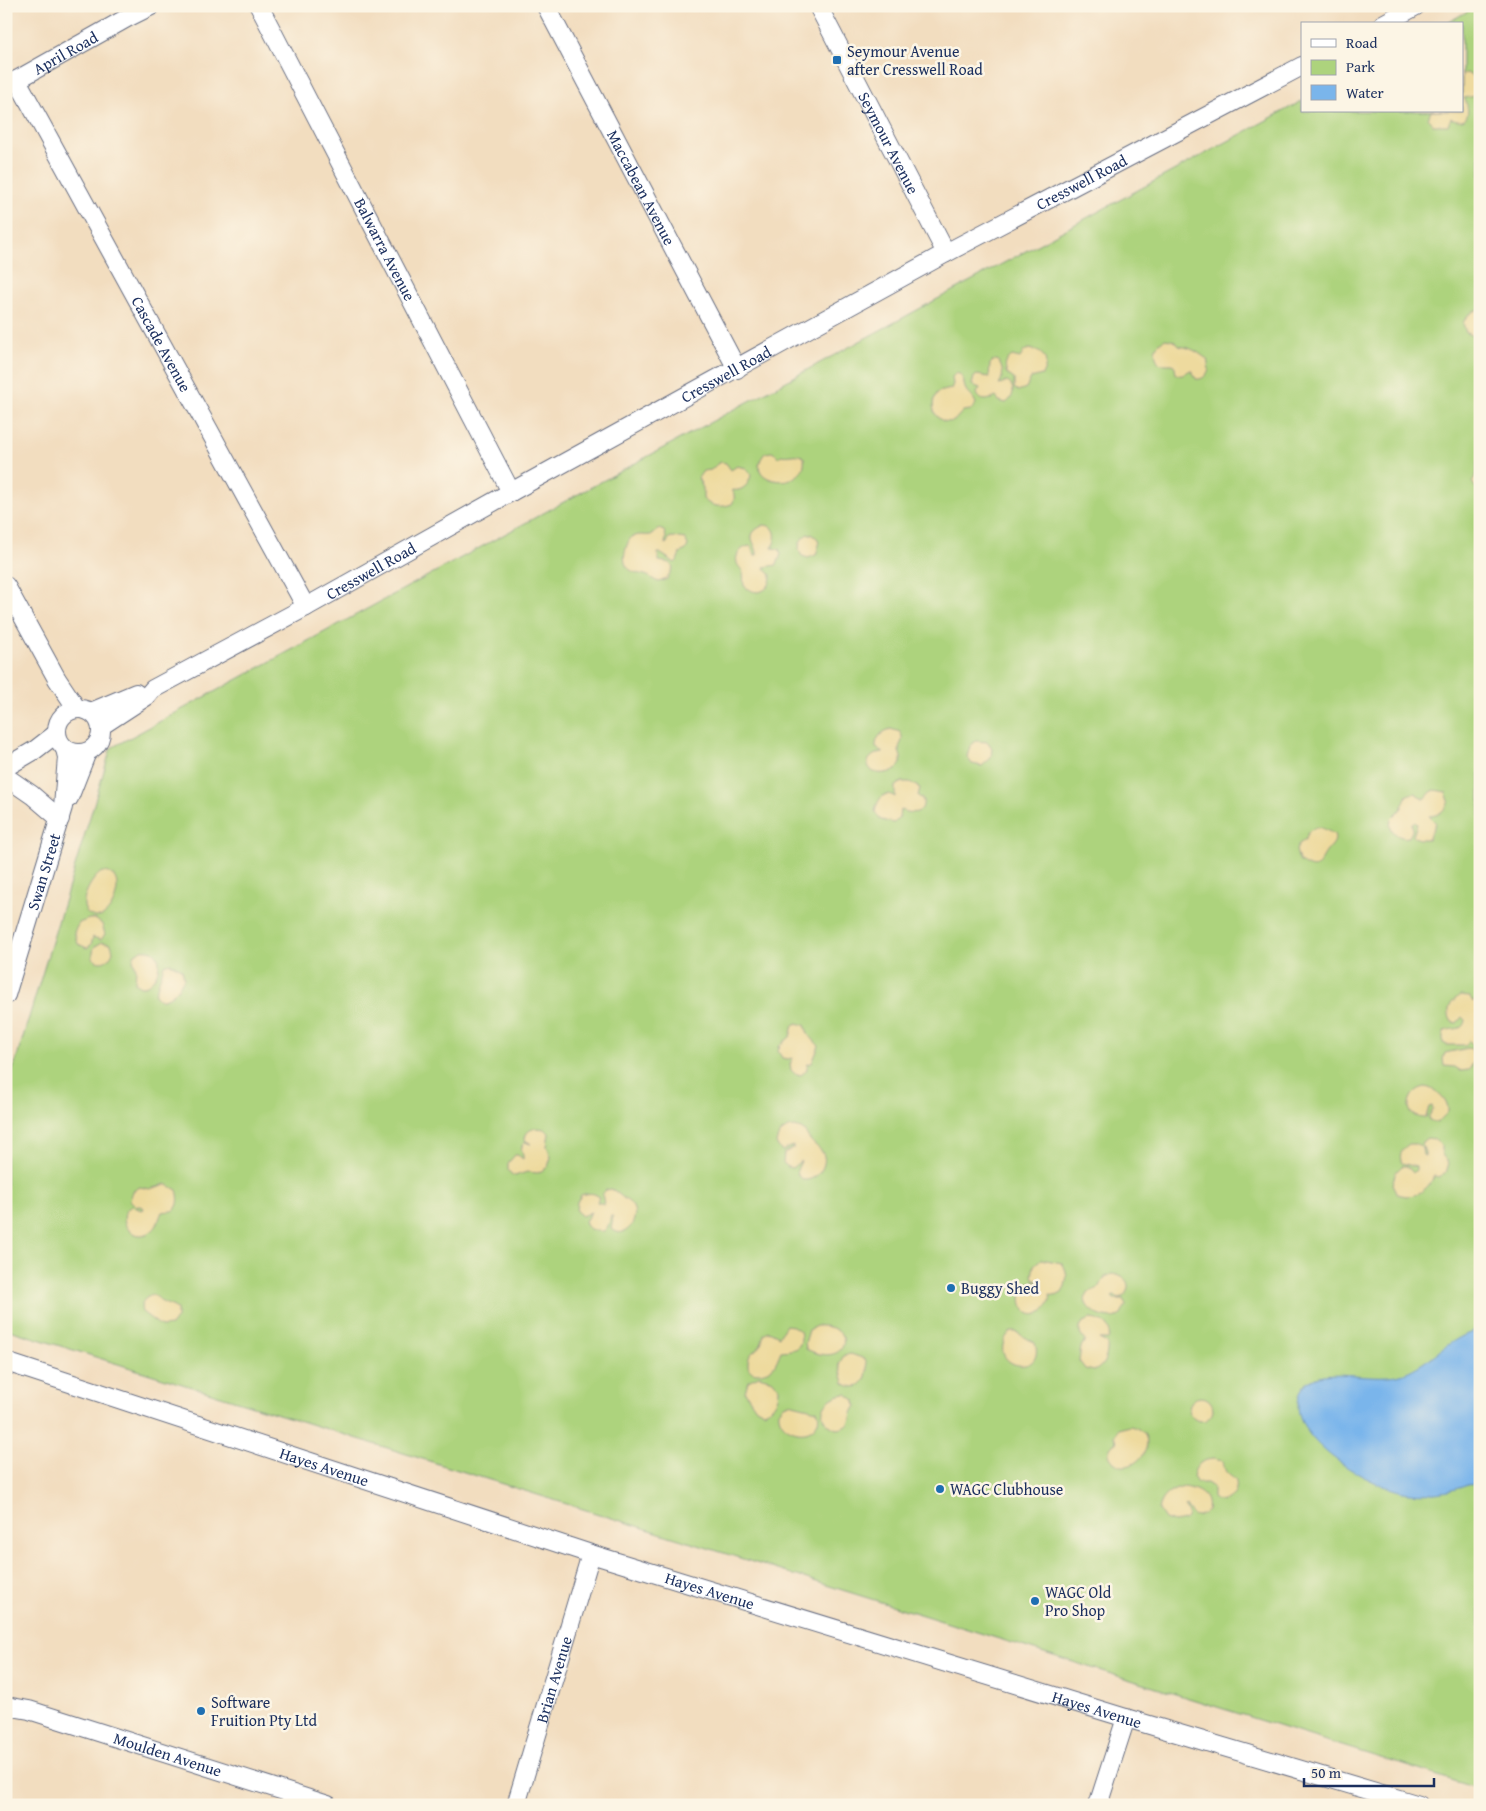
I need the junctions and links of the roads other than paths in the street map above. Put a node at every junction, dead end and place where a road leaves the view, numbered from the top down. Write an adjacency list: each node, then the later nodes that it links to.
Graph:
1 (151, 6): 6 (street, April Road)
2 (259, 6): 12 (street, Balwarra Avenue)
3 (546, 6): 11 (street, Maccabean Avenue)
4 (818, 6): 10 (street, Seymour Avenue)
5 (1416, 6): 7 (street)
6 (125, 12): 9 (street, April Road)
7 (1387, 22)
8 (1301, 67): 10 (street, Cresswell Road)
9 (12, 83): 14 (street, Cascade Avenue)
10 (946, 254): 11 (street, Cresswell Road)
11 (737, 369): 12 (street, Cresswell Road)
12 (511, 492): 14 (street, Cresswell Road)
13 (6, 586): 15 (street)
14 (306, 607): 15 (street, Cresswell Road)
15 (83, 715): 16 (street); 18 (street)
16 (57, 733): 17 (street); 19 (street)
17 (65, 749): 18 (street); 21 (street, Swan Street)
18 (87, 752): 21 (street, Swan Street)
19 (6, 767)
20 (6, 777): 21 (street)
21 (62, 813): 22 (street, Swan Street)
22 (6, 995)
23 (6, 1362): 24 (street, Hayes Avenue)
24 (591, 1554): 26 (street, Hayes Avenue); 28 (street, Brian Avenue)
25 (6, 1706): 27 (street, Moulden Avenue)
26 (1126, 1718): 29 (street); 30 (street, Hayes Avenue)
27 (328, 1805)
28 (516, 1805)
29 (1098, 1805)
30 (1419, 1805)

